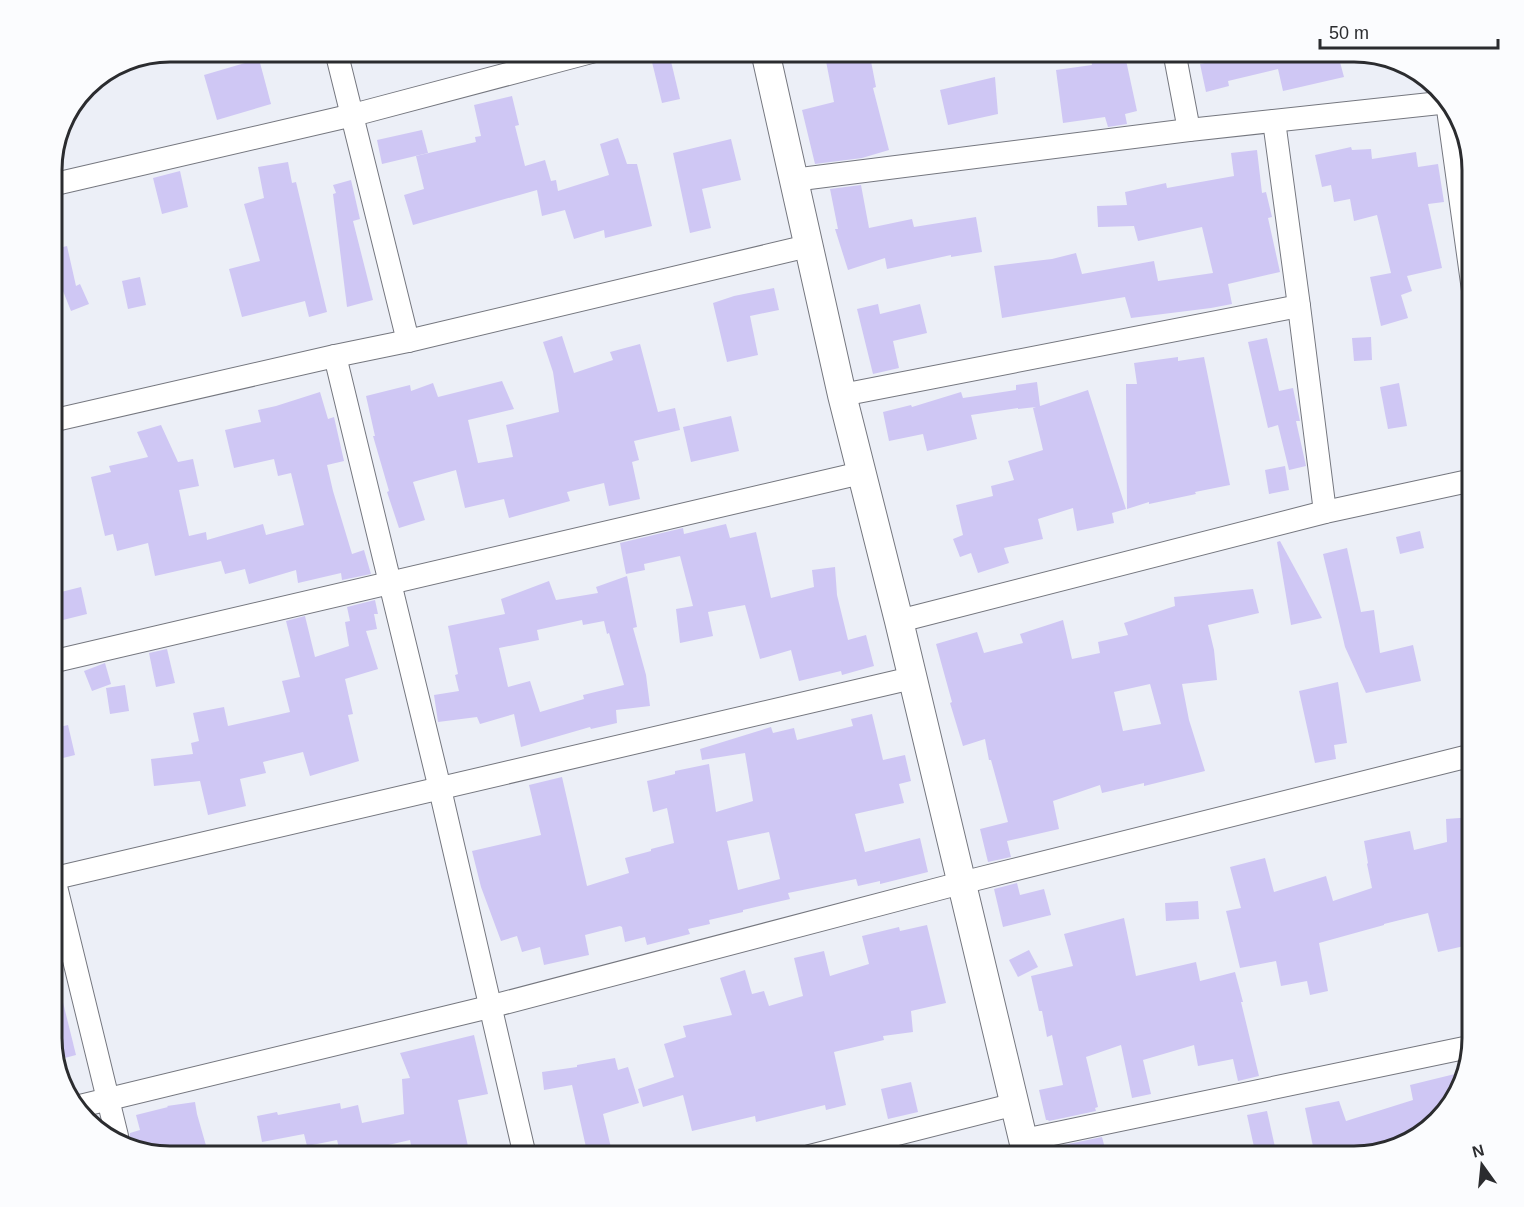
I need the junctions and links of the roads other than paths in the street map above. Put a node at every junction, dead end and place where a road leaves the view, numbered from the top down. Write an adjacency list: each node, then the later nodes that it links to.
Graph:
1 (339, 62): 6 (street)
2 (553, 62): 6 (street)
3 (767, 62): 10 (street)
4 (1176, 62): 9 (street)
5 (1439, 103): 7 (street)
6 (353, 115): 11 (street); 15 (street)
7 (1274, 121): 9 (street); 14 (street)
8 (1451, 121): 12 (street)
9 (1190, 130): 10 (street)
10 (794, 180): 13 (street)
11 (62, 182)
12 (1462, 207)
13 (808, 246): 15 (street); 17 (street)
14 (1299, 306): 17 (street); 21 (street)
15 (408, 341): 16 (street)
16 (335, 356): 18 (street); 22 (street)
17 (842, 395): 19 (street)
18 (62, 418)
19 (861, 473): 22 (street); 23 (street)
20 (1462, 482): 21 (street)
21 (1325, 512): 23 (street)
22 (389, 583): 24 (street); 27 (street)
23 (899, 621): 25 (street)
24 (62, 659)
25 (912, 678): 27 (street); 29 (street)
26 (1462, 758): 29 (street)
27 (440, 789): 28 (street); 31 (street)
28 (62, 873)
29 (961, 883): 31 (street); 34 (street)
30 (62, 914): 33 (street)
31 (489, 1007): 33 (street); 37 (street)
32 (1461, 1049): 40 (street)
33 (109, 1099): 35 (street); 36 (street)
34 (1016, 1104): 38 (street); 39 (street)
35 (85, 1105)
36 (116, 1131)
37 (523, 1146)
38 (850, 1146)
39 (1026, 1146)
40 (1035, 1146)

